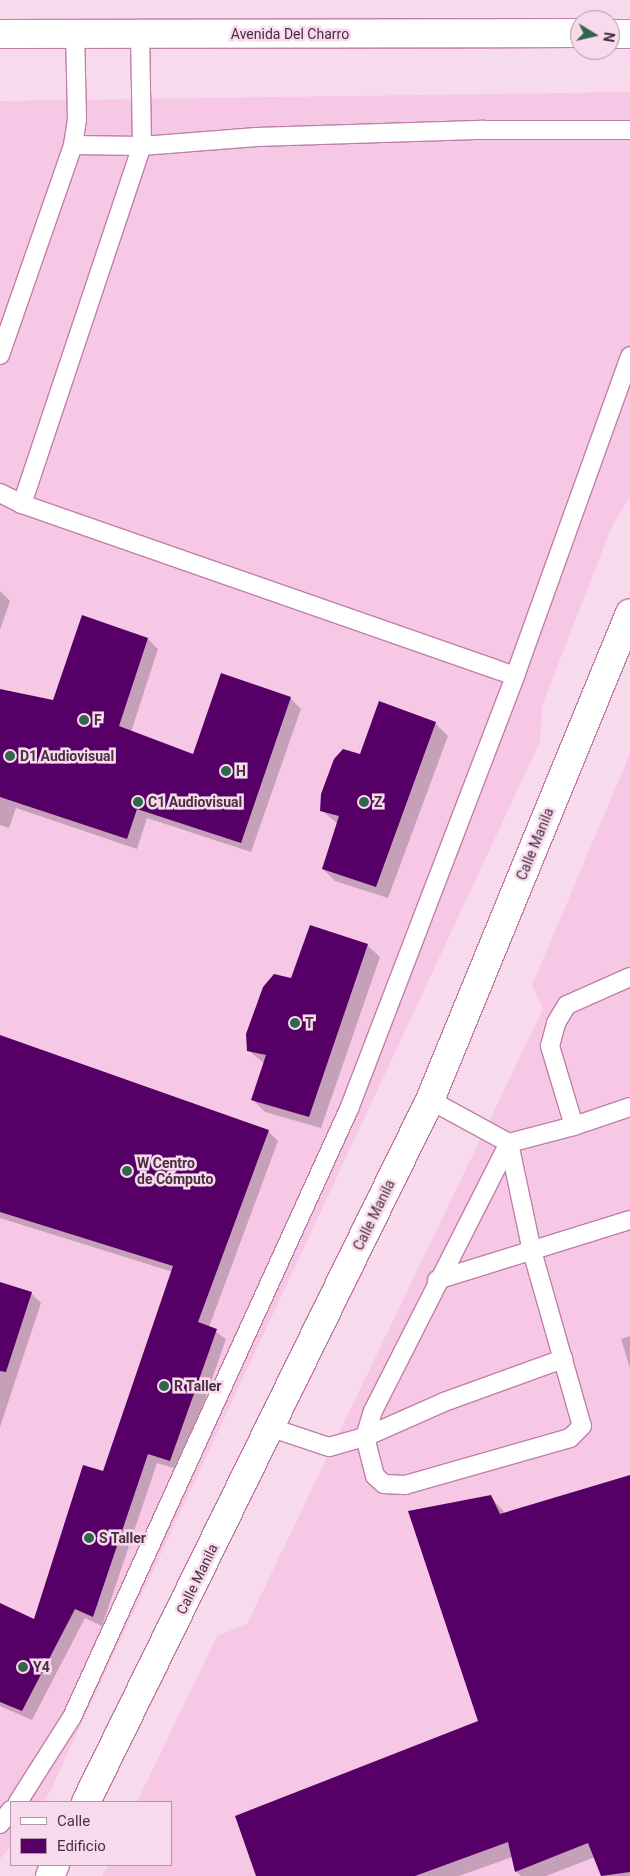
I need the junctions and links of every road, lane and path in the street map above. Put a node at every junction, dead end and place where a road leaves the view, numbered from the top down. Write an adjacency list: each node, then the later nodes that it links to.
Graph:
1 (570, 33): 4 (street, Avenida Del Charro)
2 (0, 34): 3 (street, Avenida Del Charro)
3 (75, 34): 4 (street, Avenida Del Charro); 6 (lane)
4 (140, 34): 7 (lane)
5 (630, 130): 7 (lane)
6 (74, 145): 7 (lane); 8 (lane)
7 (142, 146): 11 (lane)
8 (0, 355)
9 (630, 356): 13 (lane)
10 (0, 493): 11 (lane)
11 (22, 504): 13 (lane)
12 (630, 613): 15 (street, Calle Manila)
13 (516, 676): 25 (lane)
14 (630, 977): 17 (lane)
15 (430, 1100): 18 (lane); 23 (street, Calle Manila)
16 (630, 1107): 17 (lane)
17 (574, 1126): 18 (lane)
18 (509, 1143): 20 (lane); 21 (lane)
19 (630, 1220): 20 (lane)
20 (532, 1251): 21 (lane); 22 (lane)
21 (437, 1280): 24 (lane)
22 (563, 1359): 24 (lane); 24 (lane)
23 (272, 1428): 24 (lane); 26 (street, Calle Manila)
24 (365, 1437)
25 (19, 1801)
26 (86, 1801)
27 (10, 1811): 28 (lane)
28 (0, 1824)

